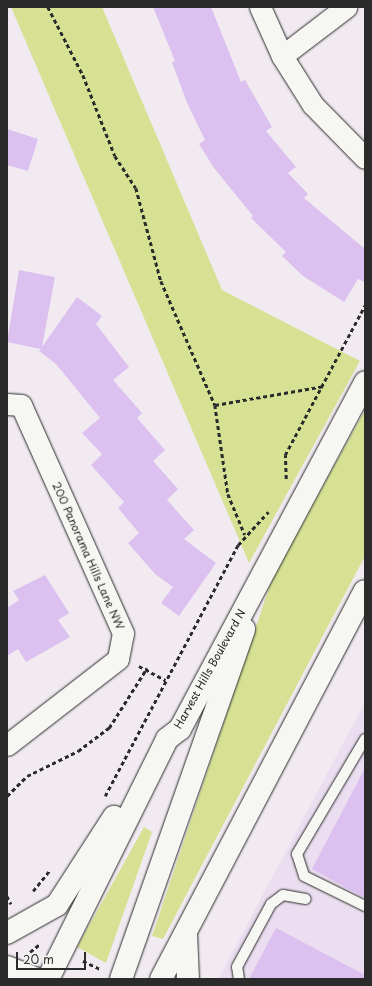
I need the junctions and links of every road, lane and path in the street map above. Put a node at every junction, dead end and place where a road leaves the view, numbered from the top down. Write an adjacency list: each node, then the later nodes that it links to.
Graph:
1 (48, 7): 10 (path)
2 (260, 7): 4 (street)
3 (346, 7): 4 (street)
4 (282, 56): 5 (street)
5 (365, 158)
6 (365, 305): 8 (path)
7 (365, 382): 14 (main road, Harvest Hills Boulevard N)
8 (324, 386): 10 (path); 11 (path)
9 (7, 404): 16 (street, 200 Panorama Hills Lane NW)
10 (215, 405): 13 (path)
11 (286, 482)
12 (273, 505): 13 (path)
13 (245, 534): 18 (path)
14 (258, 584): 19 (main road, Harvest Hills Boulevard N); 32 (main road)
15 (365, 591): 29 (main road)
16 (118, 659): 17 (path); 21 (street)
17 (147, 668): 18 (path); 22 (path)
18 (165, 680): 23 (path)
19 (167, 739): 28 (main road); 34 (main road, Harvest Hills Boulevard N)
20 (365, 739): 27 (lane)
21 (7, 745)
22 (7, 796)
23 (102, 801)
24 (56, 862): 25 (path)
25 (27, 898)
26 (306, 899): 37 (lane)
27 (365, 906)
28 (7, 933)
29 (186, 933): 35 (main road); 36 (main road)
30 (80, 960): 32 (path)
31 (7, 967): 33 (main road)
32 (113, 975)
33 (37, 979)
34 (48, 979)
35 (161, 979)
36 (188, 979)
37 (239, 979)

